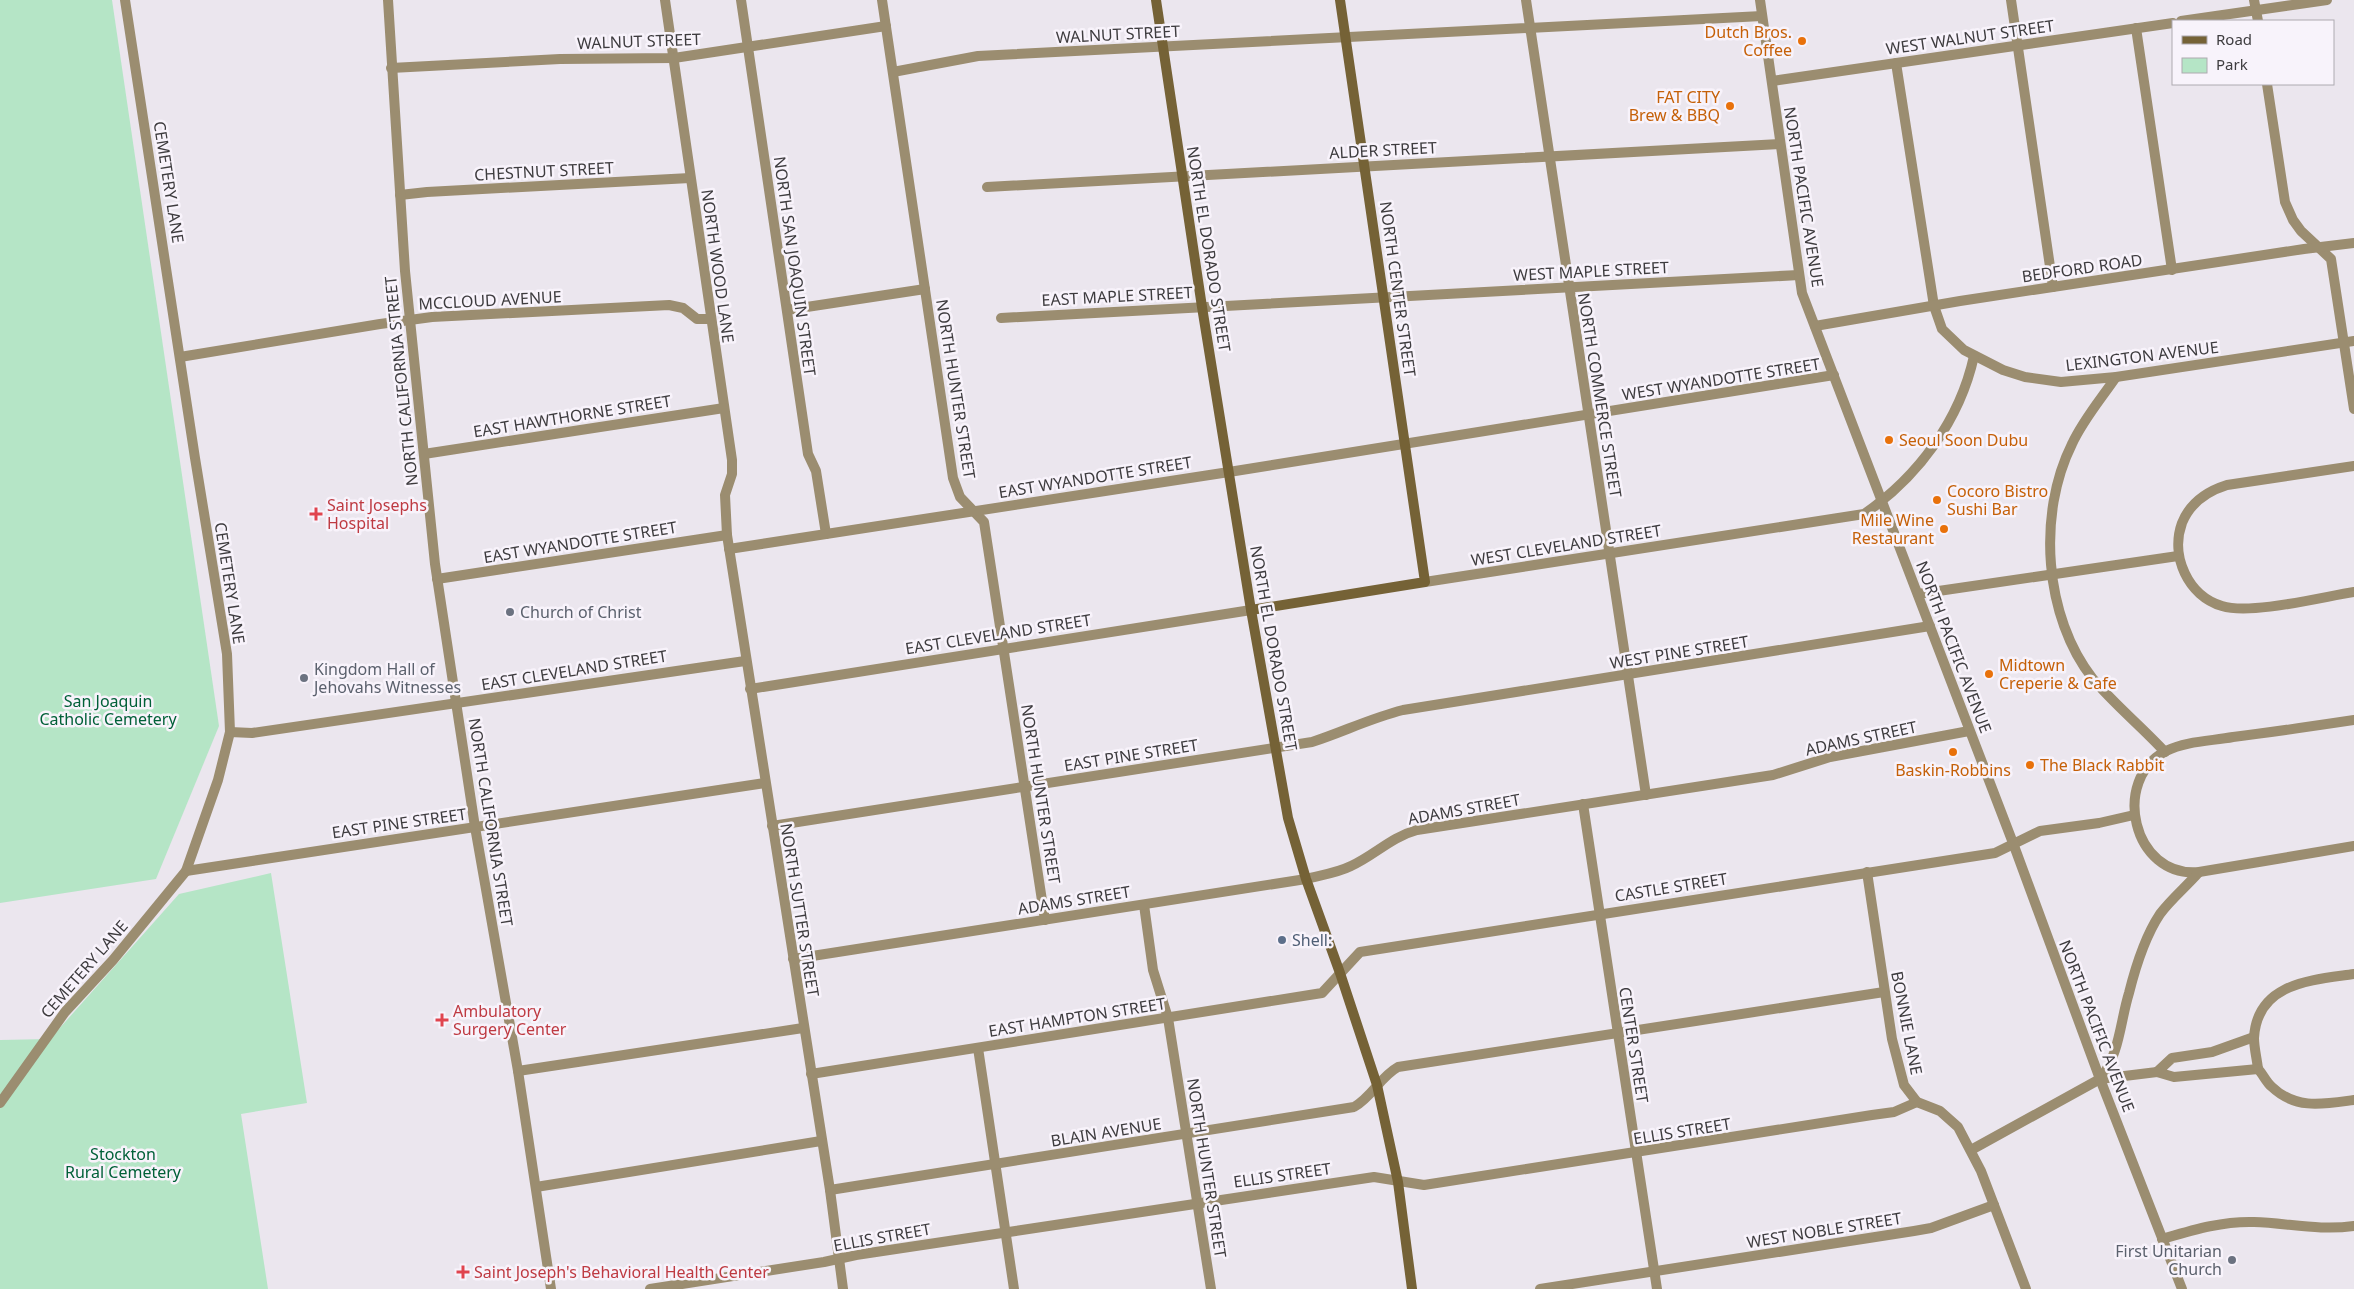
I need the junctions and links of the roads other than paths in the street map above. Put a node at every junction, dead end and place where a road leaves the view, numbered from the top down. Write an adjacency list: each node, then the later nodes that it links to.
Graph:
1 (125, 0): 54 (street, CEMETERY LANE)
2 (388, 0): 26 (street, NORTH CALIFORNIA STREET)
3 (665, 0): 24 (street, NORTH WOOD LANE)
4 (741, 0): 23 (street, NORTH SAN JOAQUIN STREET)
5 (882, 0): 17 (street, NORTH HUNTER STREET)
6 (1156, 0): 22 (main road, NORTH EL DORADO STREET)
7 (1340, 0): 20 (main road, NORTH CENTER STREET)
8 (1526, 0): 18 (street, NORTH COMMERCE STREET)
9 (1760, 0): 13 (street, NORTH PACIFIC AVENUE)
10 (2011, 0): 21 (street)
11 (2327, 0): 12 (street)
12 (2255, 5): 14 (street); 15 (street)
13 (1762, 16): 18 (street); 28 (street, NORTH PACIFIC AVENUE)
14 (2187, 20)
15 (2258, 20)
16 (2172, 22): 19 (street, WEST WALNUT STREET)
17 (886, 26): 23 (street, WALNUT STREET); 27 (street, NORTH HUNTER STREET)
18 (1530, 26): 20 (street); 31 (street, NORTH COMMERCE STREET)
19 (2136, 28): 21 (street, WEST WALNUT STREET); 39 (street)
20 (1345, 36): 22 (street, WALNUT STREET); 32 (main road, NORTH CENTER STREET)
21 (2017, 45): 25 (street, WEST WALNUT STREET); 42 (street)
22 (1163, 46): 27 (street, WALNUT STREET); 33 (main road, NORTH EL DORADO STREET)
23 (748, 48): 24 (street, WALNUT STREET); 47 (street, NORTH SAN JOAQUIN STREET)
24 (674, 58): 26 (street, WALNUT STREET); 34 (street, NORTH WOOD LANE)
25 (1896, 63): 28 (street, WEST WALNUT STREET); 45 (street, LEXINGTON AVENUE)
26 (391, 68): 36 (street, NORTH CALIFORNIA STREET)
27 (893, 72): 43 (street, NORTH HUNTER STREET)
28 (1772, 81): 30 (street, NORTH PACIFIC AVENUE)
29 (2267, 85): 38 (street)
30 (1780, 144): 31 (street, ALDER STREET); 40 (street, NORTH PACIFIC AVENUE)
31 (1550, 156): 32 (street, ALDER STREET); 41 (street, NORTH COMMERCE STREET)
32 (1365, 166): 33 (street, ALDER STREET); 44 (main road, NORTH CENTER STREET)
33 (1184, 177): 35 (street, ALDER STREET); 46 (main road, NORTH EL DORADO STREET)
34 (690, 178): 36 (street, CHESTNUT STREET); 49 (street, NORTH WOOD LANE)
35 (986, 187)
36 (400, 195): 50 (street, NORTH CALIFORNIA STREET)
37 (2354, 244): 38 (street, BEDFORD ROAD)
38 (2319, 247): 39 (street, BEDFORD ROAD); 52 (street)
39 (2172, 270): 42 (street, BEDFORD ROAD)
40 (1800, 275): 41 (street, WEST MAPLE STREET); 51 (street, NORTH PACIFIC AVENUE)
41 (1569, 287): 44 (street, WEST MAPLE STREET); 59 (street, NORTH COMMERCE STREET)
42 (2053, 287): 45 (street, BEDFORD ROAD)
43 (925, 289): 47 (street); 65 (street, NORTH HUNTER STREET)
44 (1385, 298): 46 (street, EAST MAPLE STREET); 60 (main road, NORTH CENTER STREET)
45 (1934, 306): 51 (street, BEDFORD ROAD); 53 (street, LEXINGTON AVENUE)
46 (1202, 307): 48 (street, EAST MAPLE STREET); 63 (main road, NORTH EL DORADO STREET)
47 (787, 310): 66 (street, NORTH SAN JOAQUIN STREET)
48 (1001, 318)
49 (710, 319): 50 (street, MCCLOUD AVENUE); 57 (street, NORTH WOOD LANE)
50 (410, 320): 54 (street, MCCLOUD AVENUE); 61 (street, NORTH CALIFORNIA STREET)
51 (1815, 326): 55 (street, NORTH PACIFIC AVENUE)
52 (2349, 342): 56 (street, LEXINGTON AVENUE); 58 (street)
53 (1974, 356): 56 (street, LEXINGTON AVENUE); 64 (street, WEST CLEVELAND STREET)
54 (180, 357): 86 (street, CEMETERY LANE)
55 (1834, 375): 59 (street, WEST WYANDOTTE STREET); 64 (street, NORTH PACIFIC AVENUE)
56 (2116, 377): 71 (street)
57 (724, 408): 61 (street, EAST HAWTHORNE STREET); 67 (street, NORTH WOOD LANE)
58 (2354, 409)
59 (1588, 415): 60 (street, WEST WYANDOTTE STREET); 69 (street, NORTH COMMERCE STREET)
60 (1406, 444): 63 (street, EAST WYANDOTTE STREET); 73 (main road, NORTH CENTER STREET)
61 (424, 454): 72 (street, NORTH CALIFORNIA STREET)
62 (2354, 466): 70 (street)
63 (1229, 472): 65 (street, EAST WYANDOTTE STREET); 76 (main road, NORTH EL DORADO STREET)
64 (1882, 502): 69 (street, WEST CLEVELAND STREET); 75 (street, NORTH PACIFIC AVENUE)
65 (972, 510): 66 (street, EAST WYANDOTTE STREET); 78 (street, NORTH HUNTER STREET)
66 (826, 534): 68 (street, EAST WYANDOTTE STREET)
67 (726, 536): 68 (street, NORTH SUTTER STREET); 72 (street, EAST WYANDOTTE STREET)
68 (729, 549): 79 (street, NORTH SUTTER STREET)
69 (1609, 553): 73 (street, WEST CLEVELAND STREET); 80 (street, NORTH COMMERCE STREET)
70 (2178, 556): 71 (street); 74 (street)
71 (2052, 574): 75 (street); 88 (street)
72 (437, 579): 82 (street, NORTH CALIFORNIA STREET)
73 (1425, 582): 76 (main road, WEST CLEVELAND STREET)
74 (2354, 592)
75 (1918, 594): 77 (street, NORTH PACIFIC AVENUE)
76 (1251, 610): 78 (street, EAST CLEVELAND STREET); 87 (main road, NORTH EL DORADO STREET)
77 (1930, 626): 80 (street, WEST PINE STREET); 85 (street, NORTH PACIFIC AVENUE)
78 (1004, 648): 81 (street, EAST CLEVELAND STREET); 90 (street, NORTH HUNTER STREET)
79 (745, 660): 81 (street, NORTH SUTTER STREET); 82 (street, EAST CLEVELAND STREET)
80 (1628, 675): 83 (street, WEST PINE STREET); 91 (street, NORTH COMMERCE STREET)
81 (750, 689): 89 (street, NORTH SUTTER STREET)
82 (456, 703): 86 (street, EAST CLEVELAND STREET); 95 (street, NORTH CALIFORNIA STREET)
83 (1431, 706): 87 (street, EAST PINE STREET)
84 (2354, 720): 88 (street)
85 (1969, 731): 91 (street, ADAMS STREET); 96 (street, NORTH PACIFIC AVENUE)
86 (230, 732): 98 (street, CEMETERY LANE)
87 (1275, 748): 90 (street, EAST PINE STREET); 101 (main road, NORTH EL DORADO STREET)
88 (2165, 752): 93 (street)
89 (765, 783): 94 (street, NORTH SUTTER STREET); 95 (street, EAST PINE STREET)
90 (1025, 786): 94 (street, EAST PINE STREET); 104 (street, NORTH HUNTER STREET)
91 (1646, 795): 92 (street, ADAMS STREET)
92 (1583, 804): 101 (street, ADAMS STREET); 103 (street, CENTER STREET)
93 (2134, 815): 96 (street, CASTLE STREET); 100 (street)
94 (772, 826): 105 (street, NORTH SUTTER STREET)
95 (475, 827): 98 (street, EAST PINE STREET); 115 (street, NORTH CALIFORNIA STREET)
96 (2013, 843): 99 (street, CASTLE STREET); 118 (street, NORTH PACIFIC AVENUE)
97 (2354, 846): 100 (street)
98 (186, 871): 122 (street, CEMETERY LANE)
99 (1867, 872): 103 (street, CASTLE STREET); 108 (street, BONNIE LANE)
100 (2199, 872): 118 (street)
101 (1306, 879): 102 (street, ADAMS STREET); 106 (main road, NORTH EL DORADO STREET)
102 (1144, 905): 104 (street, ADAMS STREET); 109 (street, NORTH HUNTER STREET)
103 (1599, 914): 106 (street, CASTLE STREET); 111 (street, CENTER STREET)
104 (1045, 920): 105 (street, ADAMS STREET)
105 (793, 959): 110 (street, NORTH SUTTER STREET)
106 (1340, 973): 109 (street, EAST HAMPTON STREET); 119 (main road, NORTH EL DORADO STREET)
107 (2354, 974): 112 (street)
108 (1884, 992): 111 (street, BLAIN AVENUE); 121 (street, BONNIE LANE)
109 (1168, 1018): 113 (street, EAST HAMPTON STREET); 123 (street, NORTH HUNTER STREET)
110 (803, 1028): 115 (street); 117 (street, NORTH SUTTER STREET)
111 (1617, 1032): 119 (street, BLAIN AVENUE); 126 (street, CENTER STREET)
112 (2254, 1037): 114 (street); 116 (street)
113 (978, 1048): 117 (street, EAST HAMPTON STREET); 127 (street)
114 (2258, 1069): 116 (street); 120 (street)
115 (518, 1071): 129 (street, NORTH CALIFORNIA STREET)
116 (2157, 1072): 118 (street)
117 (810, 1074): 124 (street, NORTH SUTTER STREET)
118 (2100, 1079): 125 (street); 135 (street, NORTH PACIFIC AVENUE)
119 (1377, 1086): 123 (street, BLAIN AVENUE); 128 (main road, NORTH EL DORADO STREET)
120 (2354, 1100)
121 (1917, 1102): 125 (street); 126 (street, ELLIS STREET)
122 (0, 1103)
123 (1187, 1135): 127 (street, BLAIN AVENUE); 131 (street, NORTH HUNTER STREET)
124 (821, 1141): 129 (street); 130 (street, NORTH SUTTER STREET)
125 (1971, 1150): 132 (street)
126 (1636, 1153): 128 (street, ELLIS STREET); 137 (street, CENTER STREET)
127 (997, 1164): 130 (street, BLAIN AVENUE); 134 (street)
128 (1398, 1182): 131 (street, ELLIS STREET); 143 (main road, NORTH EL DORADO STREET)
129 (536, 1188): 138 (street, NORTH CALIFORNIA STREET)
130 (830, 1190): 136 (street, NORTH SUTTER STREET)
131 (1197, 1202): 134 (street, ELLIS STREET); 142 (street, NORTH HUNTER STREET)
132 (1994, 1205): 137 (street, WEST NOBLE STREET); 146 (street)
133 (2354, 1226): 135 (street)
134 (1006, 1232): 136 (street, ELLIS STREET); 141 (street)
135 (2162, 1239): 147 (street, NORTH PACIFIC AVENUE)
136 (839, 1259): 139 (street, ELLIS STREET); 140 (street, NORTH SUTTER STREET)
137 (1655, 1272): 144 (street, WEST NOBLE STREET); 145 (street, CENTER STREET)
138 (551, 1289)
139 (650, 1289)
140 (843, 1289)
141 (1014, 1289)
142 (1210, 1289)
143 (1412, 1289)
144 (1540, 1289)
145 (1657, 1289)
146 (2026, 1289)
147 (2182, 1289)

